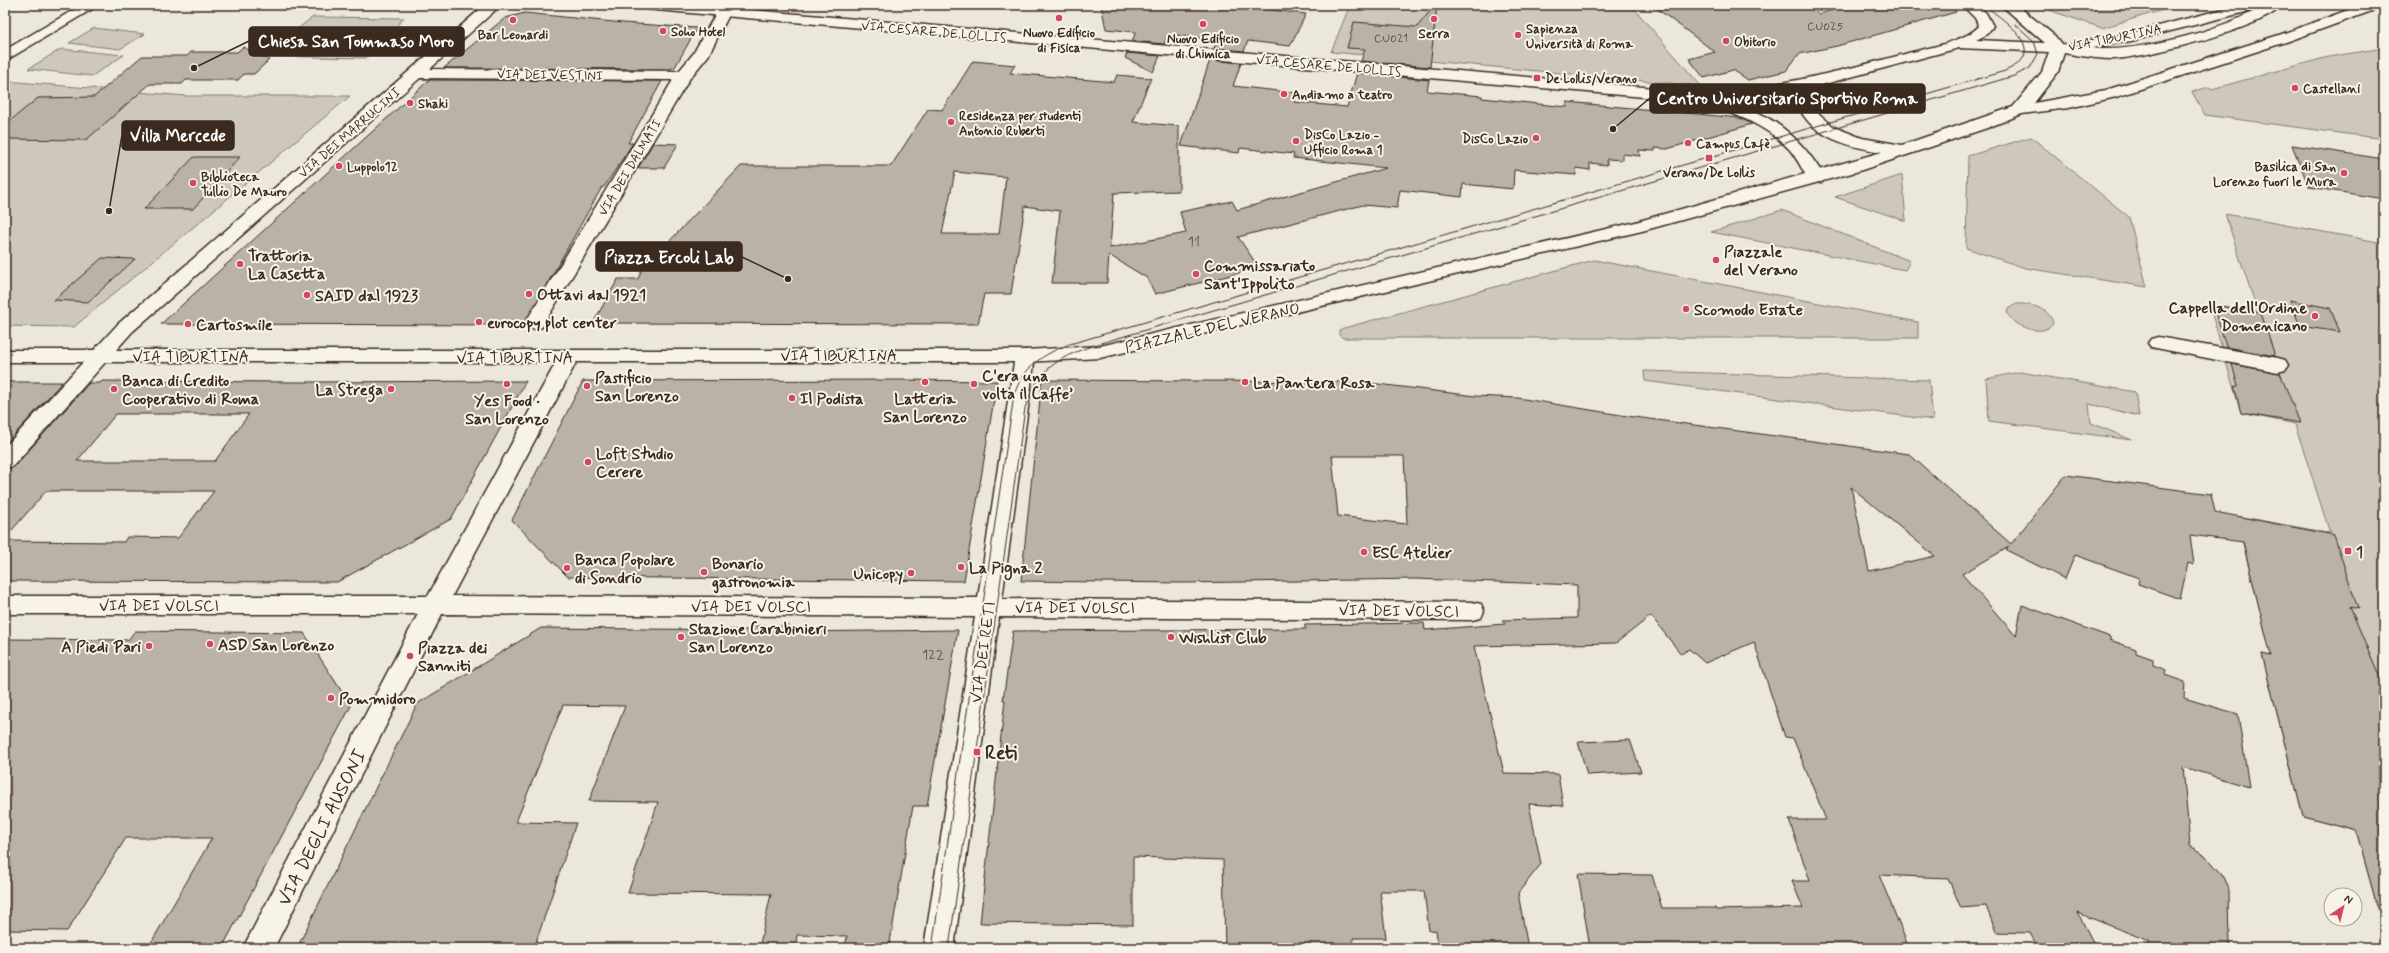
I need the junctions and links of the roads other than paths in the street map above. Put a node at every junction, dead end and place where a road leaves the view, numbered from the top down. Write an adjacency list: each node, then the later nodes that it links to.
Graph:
1 (92, 5): 12 (main road)
2 (494, 5): 15 (main road, VIA DEI MARRUCINI)
3 (645, 5): 9 (main road, VIA CESARE DE LOLLIS)
4 (1969, 5): 11 (main road)
5 (2256, 5): 13 (main road, VIA TIBURTINA)
6 (2275, 5): 13 (main road, VIA TIBURTINA)
7 (2374, 5): 19 (main road)
8 (2010, 6): 13 (main road)
9 (723, 13): 16 (main road, VIA DEI DALMATI); 18 (main road, VIA CESARE DE LOLLIS)
10 (5, 44): 12 (main road)
11 (1958, 44): 13 (main road); 17 (main road)
12 (23, 46): 14 (main road)
13 (2056, 48): 19 (main road, PIAZZALE DEL VERANO)
14 (5, 56)
15 (416, 73): 16 (main road, VIA DEI VESTINI); 25 (main road, VIA DEI MARRUCINI)
16 (683, 76): 22 (main road, VIA DEI DALMATI)
17 (1816, 82): 18 (main road); 20 (main road, PIAZZALE DEL VERANO)
18 (1701, 98): 21 (main road)
19 (2019, 110): 20 (main road, PIAZZALE DEL VERANO)
20 (1907, 150): 21 (main road, PIAZZALE DEL VERANO)
21 (1816, 178): 26 (main road, PIAZZALE DEL VERANO)
22 (535, 323)
23 (2158, 343): 28 (main road)
24 (5, 356): 25 (main road, VIA TIBURTINA)
25 (98, 356): 27 (main road, VIA TIBURTINA); 29 (main road, VIA DEI MARRUCINI)
26 (1025, 356): 27 (main road, VIA TIBURTINA); 32 (main road, VIA DEI RETI)
27 (569, 357): 31 (main road)
28 (2278, 365)
29 (5, 461)
30 (5, 605): 31 (main road, VIA DEI VOLSCI)
31 (434, 606): 32 (main road, VIA DEI VOLSCI); 34 (main road, VIA DEGLI AUSONI)
32 (989, 607): 33 (main road, VIA DEI VOLSCI); 35 (main road, VIA DEI RETI)
33 (1472, 611)
34 (258, 948)
35 (939, 948)

